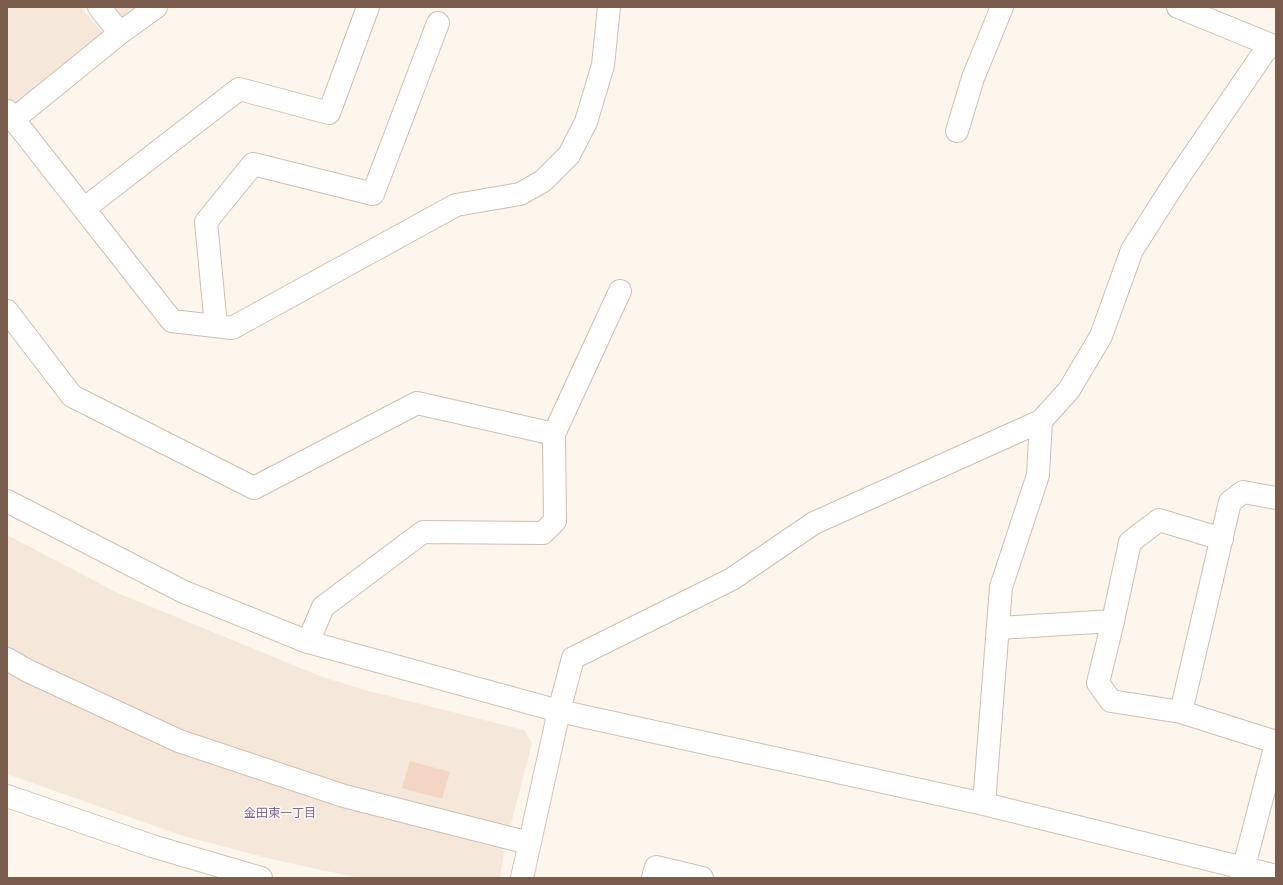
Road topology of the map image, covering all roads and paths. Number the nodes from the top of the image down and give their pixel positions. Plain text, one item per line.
1 (99, 7) edge
2 (156, 7) edge
3 (368, 7) edge
4 (609, 7) edge
5 (1002, 7) edge
6 (1178, 7) edge
7 (438, 23) dead end
8 (120, 33) junction
9 (1273, 46) edge
10 (10, 115) edge
11 (957, 131) dead end
12 (85, 208) junction
13 (620, 291) dead end
14 (7, 311) edge
15 (216, 326) junction
16 (1041, 422) junction
17 (554, 434) junction
18 (1276, 498) edge
19 (7, 501) edge
20 (1222, 539) junction
21 (1113, 621) junction
22 (999, 628) junction
23 (308, 642) junction
24 (7, 659) edge
25 (559, 711) junction
26 (1181, 712) junction
27 (1276, 743) edge
28 (7, 796) edge
29 (984, 804) junction
30 (529, 843) junction
31 (1242, 873) edge
32 (1276, 876) edge
33 (261, 878) edge
34 (522, 878) edge
35 (653, 878) edge
36 (702, 878) edge

1 - 8 street
2 - 8 street
3 - 12 street
4 - 15 street
5 - 11 street
6 - 9 street
7 - 15 street
8 - 10 street
9 - 16 street
10 - 12 street
12 - 15 street
13 - 17 street
14 - 17 street
16 - 22 street
16 - 25 street
17 - 23 street
18 - 20 street
19 - 23 street
20 - 21 street
20 - 26 street
21 - 22 street
21 - 26 street
22 - 29 street
23 - 25 street
24 - 30 street
25 - 29 street
25 - 30 street
26 - 27 street
27 - 31 street
28 - 33 street
29 - 31 street
30 - 34 street
31 - 32 street
35 - 36 street

